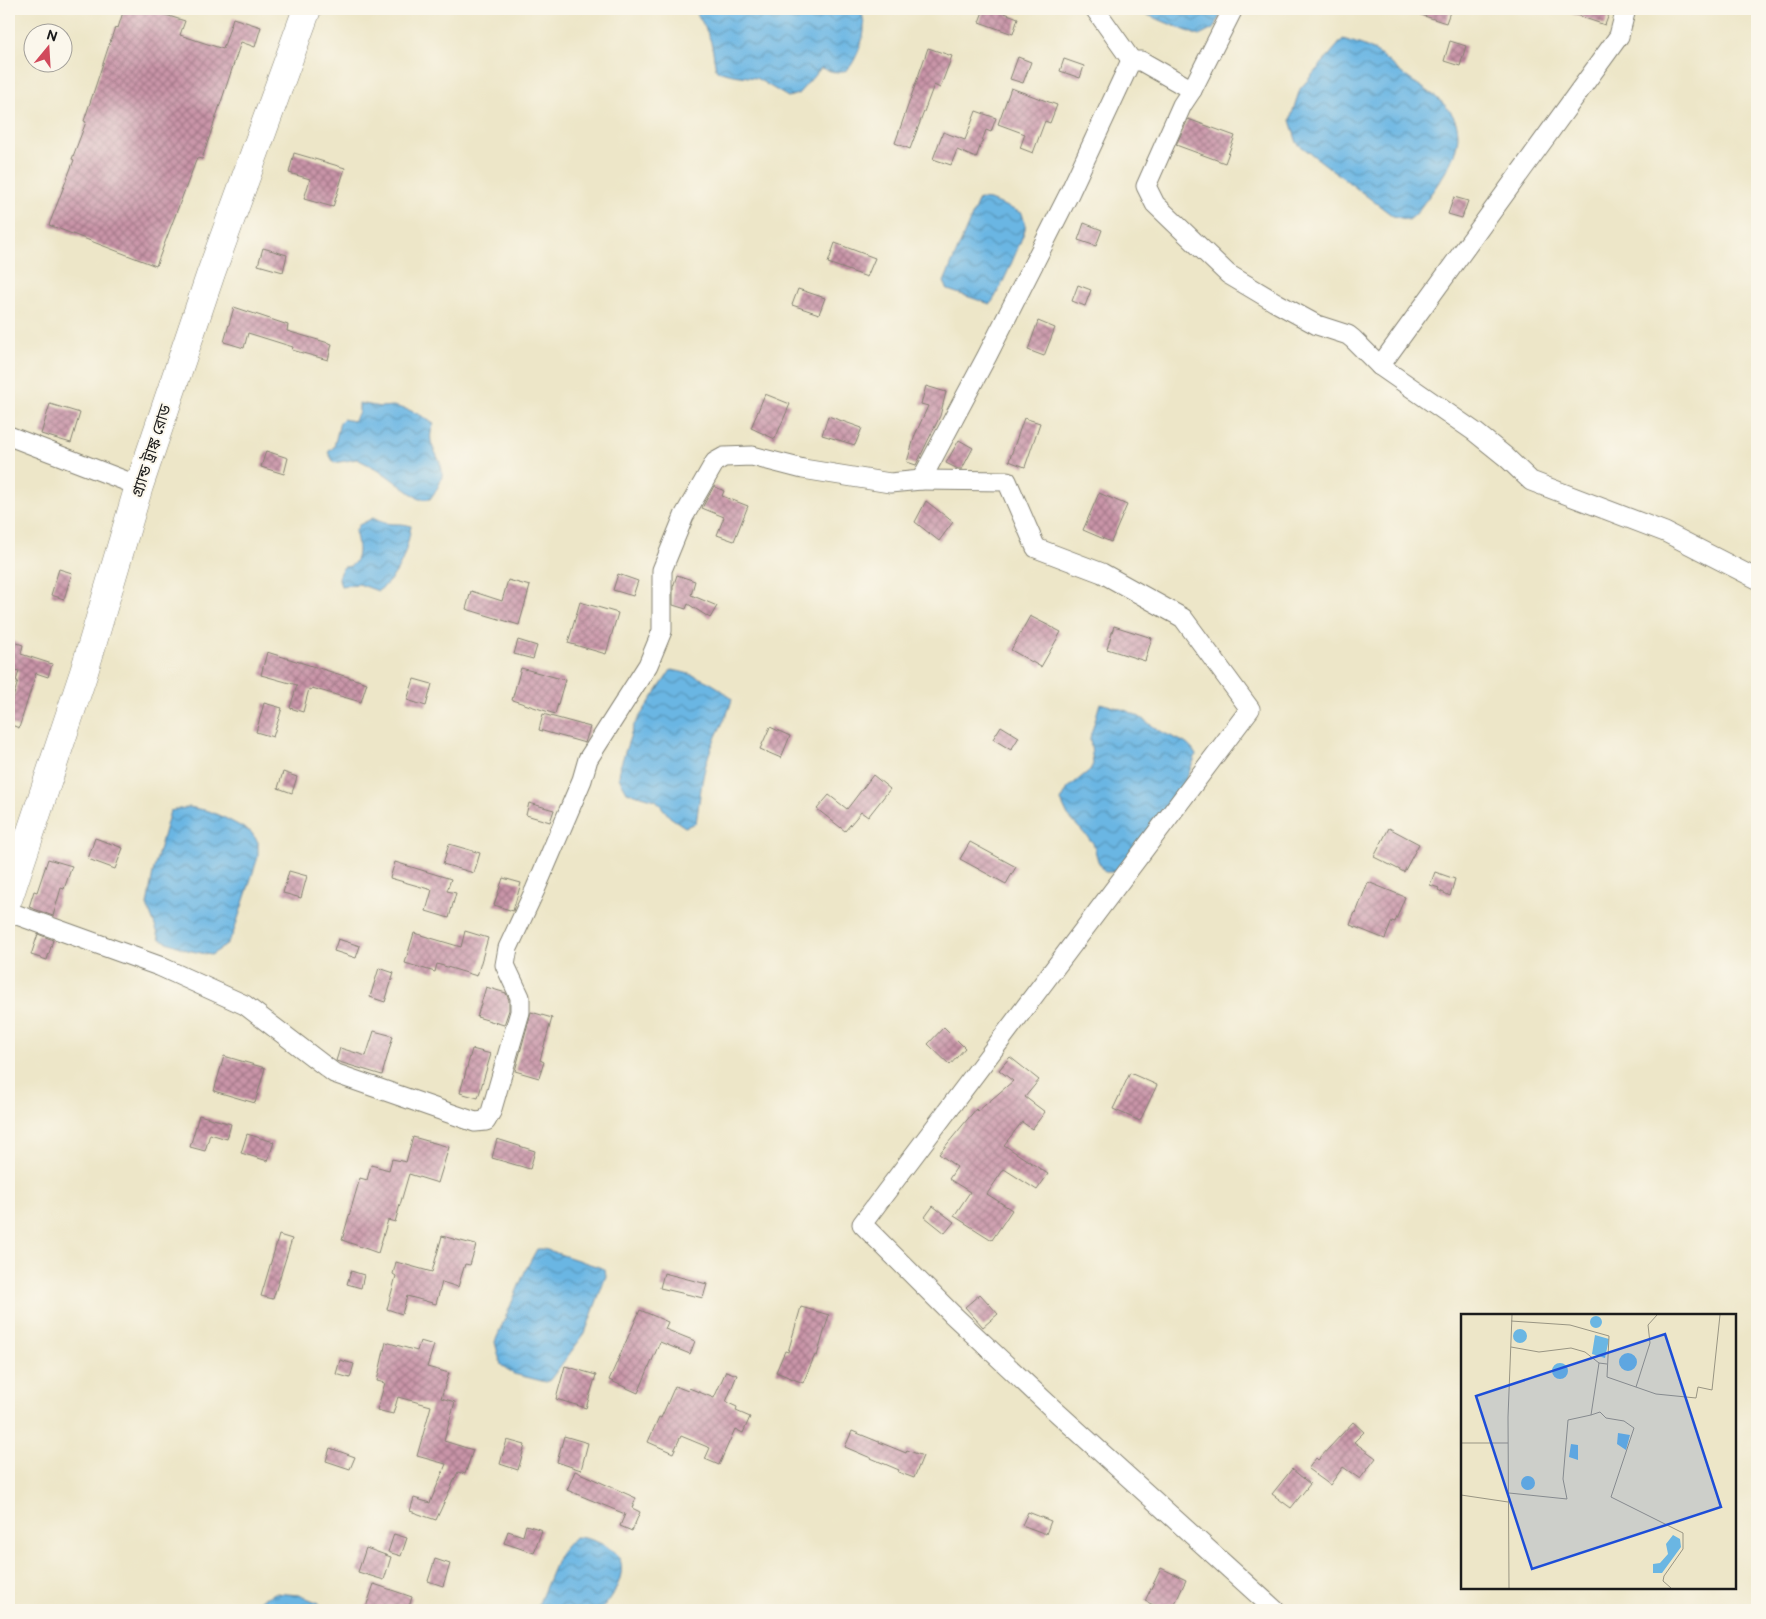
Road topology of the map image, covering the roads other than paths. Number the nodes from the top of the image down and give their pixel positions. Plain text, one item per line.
1 (307, 9) edge
2 (1096, 9) edge
3 (1234, 9) edge
4 (1626, 9) edge
5 (1132, 61) junction
6 (1192, 90) junction
7 (1380, 366) junction
8 (9, 436) edge
9 (920, 480) junction
10 (140, 486) junction
11 (1757, 579) edge
12 (9, 897) edge
13 (9, 912) edge
14 (1276, 1610) edge

1 - 10 highway, গ্র্যান্ড ট্রাঙ্ক রোড
2 - 5 street
3 - 6 street
4 - 7 street
5 - 6 street
5 - 9 street
6 - 7 street
7 - 11 street
8 - 10 street
9 - 13 street
9 - 14 street
10 - 12 highway, গ্র্যান্ড ট্রাঙ্ক রোড

